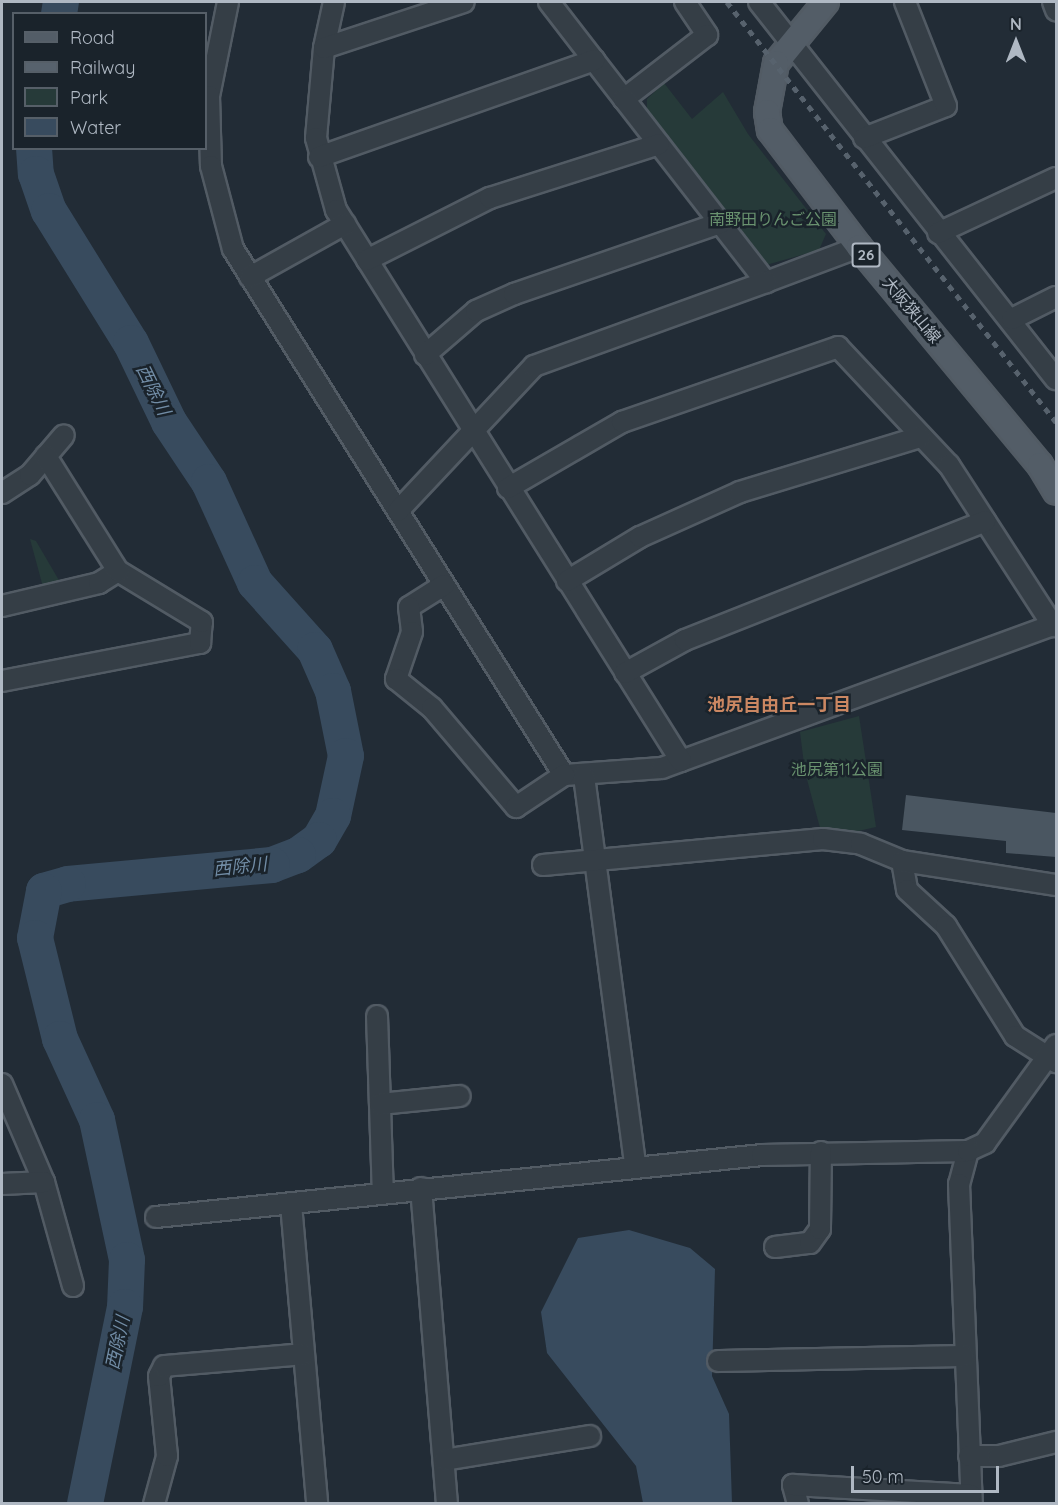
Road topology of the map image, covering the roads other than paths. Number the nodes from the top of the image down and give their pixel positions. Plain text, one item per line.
1 (228, 2) edge
2 (334, 2) edge
3 (464, 2) edge
4 (549, 2) edge
5 (685, 2) edge
6 (759, 2) edge
7 (826, 2) edge
8 (905, 2) edge
9 (1053, 2) edge
10 (1056, 10) edge
11 (793, 41) junction
12 (324, 48) junction
13 (594, 60) junction
14 (624, 99) junction
15 (864, 138) junction
16 (658, 144) junction
17 (318, 157) junction
18 (1056, 178) edge
19 (720, 222) junction
20 (345, 224) junction
21 (938, 233) junction
22 (859, 247) junction
23 (367, 260) junction
24 (250, 277) junction
25 (766, 282) junction
26 (1056, 297) edge
27 (1012, 319) junction
28 (425, 355) junction
29 (1056, 379) edge
30 (473, 433) junction
31 (64, 435) dead end
32 (920, 437) junction
33 (46, 456) junction
34 (508, 488) junction
35 (1056, 492) edge
36 (2, 493) edge
37 (398, 511) junction
38 (985, 521) junction
39 (117, 571) junction
40 (567, 581) junction
41 (444, 585) junction
42 (2, 606) edge
43 (1055, 625) edge
44 (625, 673) junction
45 (2, 681) edge
46 (681, 761) junction
47 (564, 775) junction
48 (584, 776) junction
49 (597, 861) junction
50 (902, 861) junction
51 (543, 865) dead end
52 (1056, 885) edge
53 (377, 1016) dead end
54 (1054, 1055) edge
55 (2, 1084) edge
56 (460, 1096) dead end
57 (380, 1104) junction
58 (968, 1151) junction
59 (821, 1152) junction
60 (635, 1166) junction
61 (44, 1182) junction
62 (2, 1184) edge
63 (421, 1188) junction
64 (383, 1193) junction
65 (291, 1204) junction
66 (156, 1217) dead end
67 (775, 1247) dead end
68 (73, 1286) dead end
69 (303, 1354) junction
70 (964, 1356) junction
71 (718, 1361) dead end
72 (590, 1436) dead end
73 (1056, 1442) edge
74 (969, 1456) junction
75 (444, 1460) junction
76 (972, 1499) edge
77 (154, 1503) edge
78 (317, 1503) edge
79 (447, 1503) edge
80 (798, 1503) edge

1 - 24 street
2 - 12 street
3 - 12 street
4 - 13 street
5 - 14 street
6 - 11 street
7 - 11 main road, 大阪狭山線 / 26
8 - 15 street
9 - 10 street
11 - 15 street
11 - 22 main road, 大阪狭山線 / 26
12 - 17 street
13 - 14 street
13 - 17 street
14 - 16 street
15 - 21 street
16 - 19 street
16 - 23 street
17 - 20 street
18 - 21 street
19 - 25 street
19 - 28 street
20 - 23 street
20 - 24 street
21 - 27 street
22 - 25 street
22 - 35 main road, 大阪狭山線 / 26
23 - 28 street
24 - 37 street
25 - 30 street
26 - 27 street
27 - 29 street
28 - 30 street
30 - 34 street
30 - 37 street
31 - 33 street
32 - 34 street
32 - 38 street
32 - 40 street
33 - 36 street
33 - 39 street
34 - 40 street
37 - 41 street
38 - 43 street
38 - 44 street
39 - 42 street
39 - 45 street
40 - 44 street
41 - 47 street
41 - 47 street
43 - 46 street
44 - 46 street
46 - 48 street
47 - 48 street
48 - 49 street
49 - 50 street
49 - 51 street
49 - 60 street
50 - 52 street
50 - 54 street
53 - 57 street
54 - 58 street
55 - 61 street
56 - 57 street
57 - 64 street
58 - 59 street
58 - 70 street
59 - 60 street
59 - 67 street
60 - 63 street
61 - 62 street
61 - 68 street
63 - 64 street
63 - 75 street
64 - 65 street
65 - 66 street
65 - 69 street
69 - 77 street
69 - 78 street
70 - 71 street
70 - 74 street
72 - 75 street
73 - 74 street
74 - 76 street
75 - 79 street
76 - 80 street

